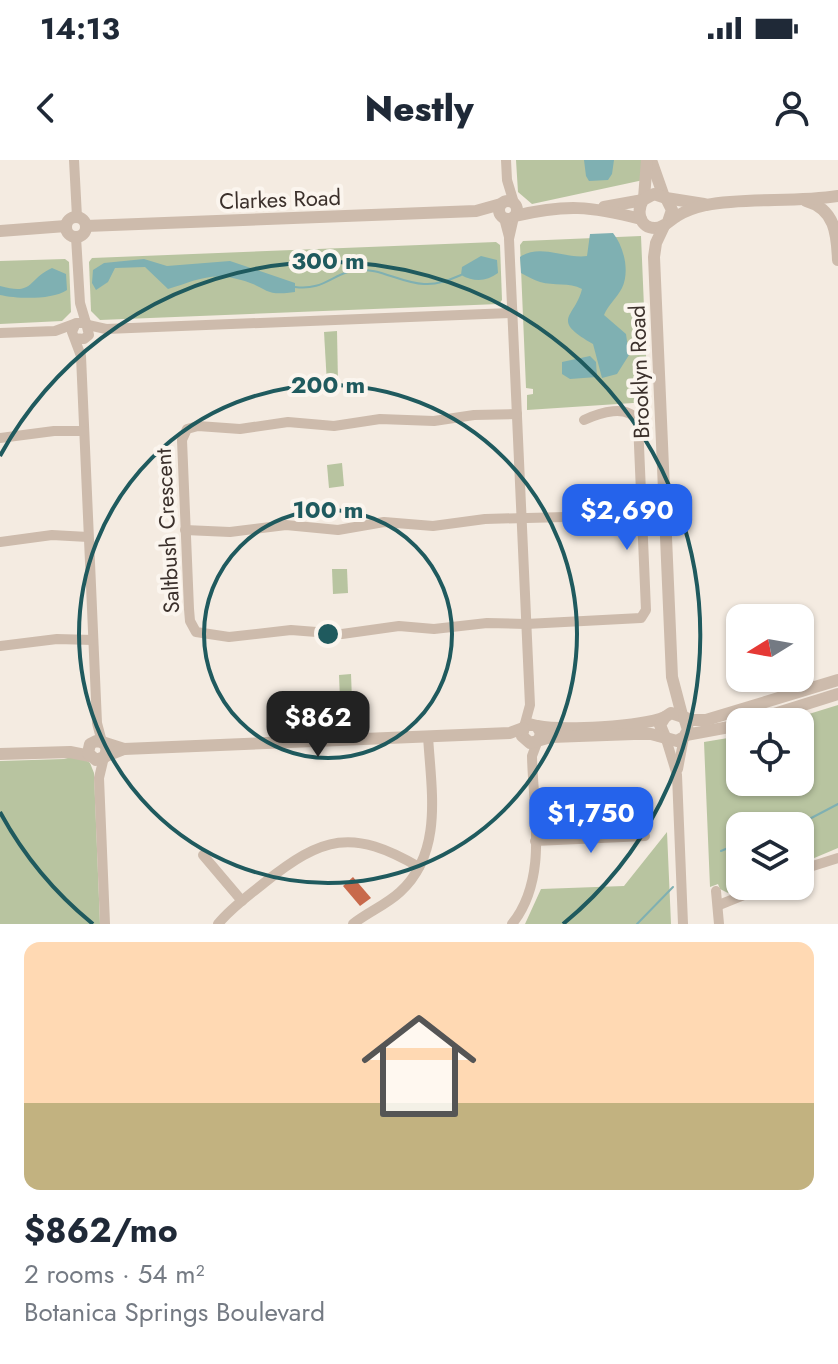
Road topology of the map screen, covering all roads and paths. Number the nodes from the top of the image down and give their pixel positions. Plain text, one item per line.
1 (74, 160) edge
2 (506, 160) edge
3 (649, 160) edge
4 (838, 196) edge
5 (665, 198) junction
6 (644, 199) junction
7 (799, 200) junction
8 (707, 205) junction
9 (600, 208) junction
10 (509, 210) junction
11 (642, 220) junction
12 (834, 220) edge
13 (81, 222) junction
14 (666, 224) junction
15 (66, 226) junction
16 (0, 231) edge
17 (76, 237) junction
18 (654, 257) junction
19 (838, 260) edge
20 (513, 313) junction
21 (81, 330) junction
22 (0, 333) edge
23 (517, 414) junction
24 (584, 420) dead end
25 (84, 431) junction
26 (0, 438) edge
27 (642, 515) junction
28 (521, 520) junction
29 (185, 530) junction
30 (88, 537) junction
31 (0, 542) edge
32 (526, 624) junction
33 (93, 640) junction
34 (0, 646) edge
35 (672, 677) junction
36 (838, 680) edge
37 (838, 694) edge
38 (794, 708) edge
39 (666, 716) junction
40 (683, 716) junction
41 (726, 728) edge
42 (530, 733) junction
43 (428, 736) junction
44 (685, 736) junction
45 (666, 738) junction
46 (94, 748) junction
47 (124, 749) junction
48 (0, 754) edge
49 (105, 757) junction
50 (677, 775) junction
51 (99, 778) junction
52 (645, 836) dead end
53 (535, 841) junction
54 (203, 855) dead end
55 (838, 858) edge
56 (814, 866) edge
57 (419, 867) junction
58 (716, 891) dead end
59 (731, 900) edge
60 (242, 901) junction
61 (719, 905) junction
62 (105, 924) edge
63 (218, 924) edge
64 (353, 924) edge
65 (512, 924) edge
66 (683, 924) edge
67 (719, 924) edge

1 - 13 street
2 - 10 street
3 - 5 street
3 - 6 street
4 - 7 street
4 - 12 street
5 - 6 street
5 - 8 street
5 - 14 street
6 - 9 street, Clarkes Road
6 - 11 street
7 - 8 street
7 - 12 street
8 - 14 street
9 - 10 street, Clarkes Road
9 - 11 street, Clarkes Road
10 - 13 street, Clarkes Road
10 - 20 street
11 - 14 street
11 - 18 street, Brooklyn Road
12 - 19 street
13 - 15 street
13 - 17 street
14 - 18 street, Brooklyn Road
15 - 16 street
15 - 17 street
17 - 21 street
18 - 35 street, Brooklyn Road
20 - 21 street
20 - 23 street
21 - 22 street
21 - 25 street
23 - 28 street
23 - 29 street, Saltbush Crescent
24 - 27 street
25 - 26 street
25 - 30 street
27 - 28 street
27 - 32 street
28 - 29 street
28 - 32 street
29 - 32 street, Saltbush Crescent
30 - 31 street
30 - 33 street
32 - 42 street
33 - 34 street
33 - 46 street
35 - 39 street, Brooklyn Road
35 - 40 street, Brooklyn Road
36 - 40 street
37 - 38 street
39 - 40 street
39 - 42 street
39 - 45 street
40 - 44 street
41 - 44 street
42 - 43 street
42 - 45 street
42 - 53 street
43 - 47 street
43 - 57 street
44 - 45 street
44 - 50 street
45 - 50 street
46 - 47 street
46 - 48 street
46 - 49 street
46 - 51 street
47 - 49 street
49 - 51 street
50 - 66 street
51 - 62 street
52 - 53 street
53 - 65 street
54 - 60 street
55 - 56 street
57 - 60 street
57 - 64 street
58 - 61 street
59 - 61 street
60 - 63 street
61 - 67 street

